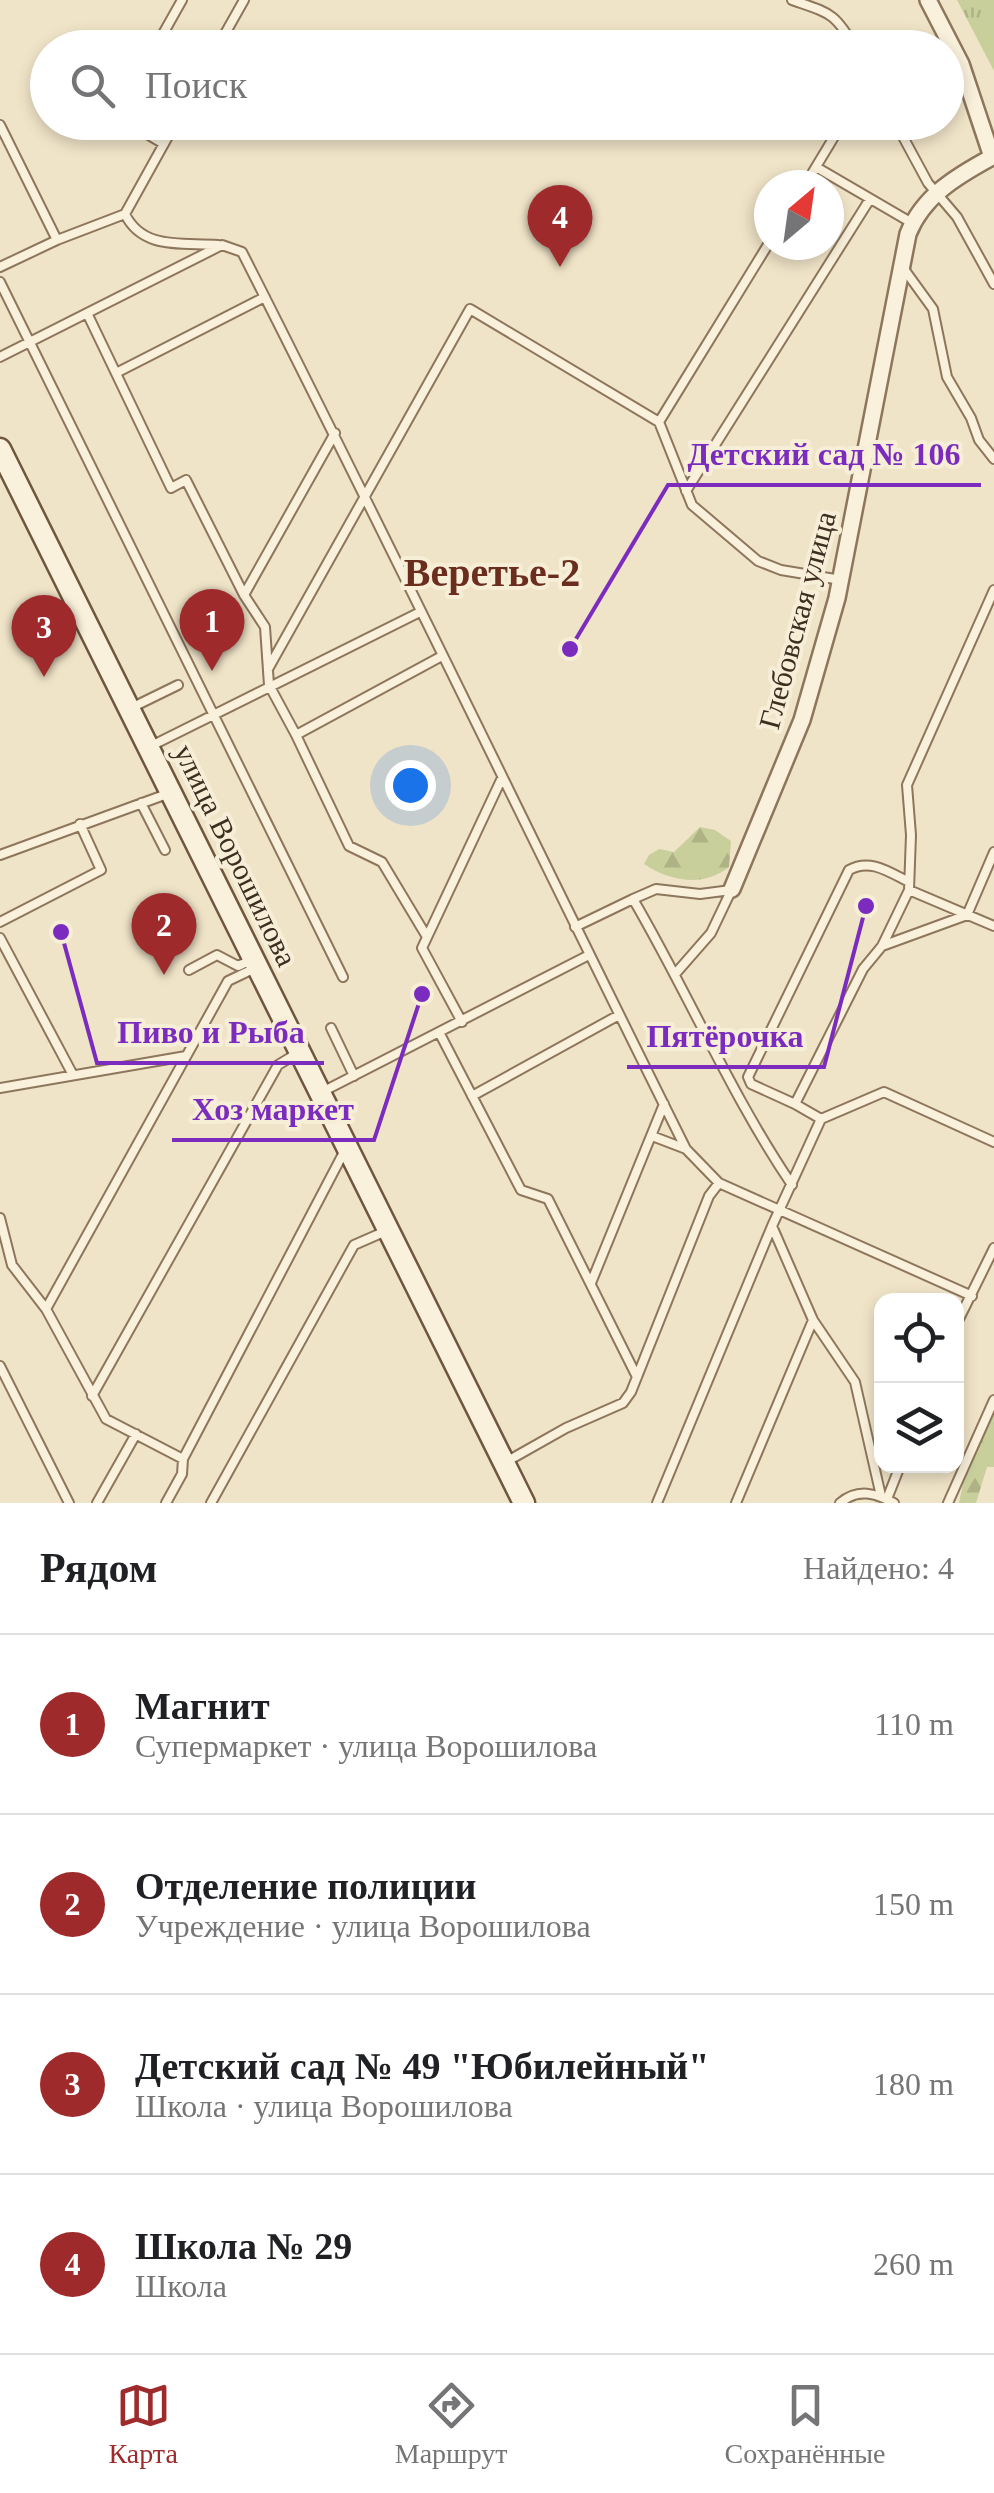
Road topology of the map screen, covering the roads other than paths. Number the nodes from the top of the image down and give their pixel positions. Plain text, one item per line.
1 (182, 0) edge
2 (244, 0) edge
3 (792, 0) edge
4 (928, 0) edge
5 (166, 30) edge
6 (228, 30) edge
7 (845, 30) edge
8 (943, 30) edge
9 (964, 73) edge
10 (0, 125) edge
11 (157, 140) edge
12 (166, 140) edge
13 (832, 140) edge
14 (905, 140) edge
15 (164, 144) junction
16 (993, 158) edge
17 (816, 167) junction
18 (814, 170) edge
19 (936, 193) junction
20 (870, 199) junction
21 (125, 214) junction
22 (912, 223) junction
23 (57, 240) junction
24 (222, 245) junction
25 (758, 260) edge
26 (901, 265) junction
27 (0, 267) edge
28 (0, 282) edge
29 (994, 284) edge
30 (265, 297) junction
31 (87, 314) junction
32 (30, 342) junction
33 (0, 358) edge
34 (116, 373) junction
35 (658, 422) junction
36 (335, 433) junction
37 (1, 454) edge
38 (994, 459) edge
39 (686, 491) junction
40 (365, 492) junction
41 (841, 580) junction
42 (994, 590) edge
43 (244, 594) junction
44 (420, 612) junction
45 (442, 656) junction
46 (268, 669) junction
47 (178, 685) dead end
48 (269, 685) junction
49 (129, 708) junction
50 (212, 714) junction
51 (296, 735) junction
52 (150, 747) junction
53 (502, 779) junction
54 (171, 793) junction
55 (141, 803) junction
56 (80, 824) junction
57 (166, 850) dead end
58 (994, 852) edge
59 (0, 855) edge
60 (909, 886) junction
61 (732, 890) junction
62 (632, 899) junction
63 (967, 914) junction
64 (0, 922) edge
65 (994, 926) edge
66 (576, 927) junction
67 (427, 937) junction
68 (0, 938) edge
69 (882, 946) junction
70 (589, 955) junction
71 (255, 963) junction
72 (190, 970) dead end
73 (676, 974) junction
74 (343, 977) dead end
75 (620, 1015) junction
76 (462, 1022) junction
77 (331, 1028) dead end
78 (440, 1034) junction
79 (300, 1052) junction
80 (186, 1056) junction
81 (73, 1076) junction
82 (354, 1076) junction
83 (0, 1088) edge
84 (320, 1092) junction
85 (472, 1096) junction
86 (664, 1104) junction
87 (795, 1104) junction
88 (821, 1119) junction
89 (652, 1136) junction
90 (994, 1142) edge
91 (347, 1146) junction
92 (686, 1149) junction
93 (720, 1182) junction
94 (792, 1186) junction
95 (780, 1211) junction
96 (0, 1218) edge
97 (772, 1226) junction
98 (388, 1230) junction
99 (994, 1248) edge
100 (12, 1266) junction
101 (0, 1272) edge
102 (592, 1283) junction
103 (972, 1296) junction
104 (46, 1309) junction
105 (964, 1310) edge
106 (813, 1320) junction
107 (0, 1366) edge
108 (637, 1377) junction
109 (92, 1396) junction
110 (994, 1400) edge
111 (136, 1434) junction
112 (183, 1459) junction
113 (504, 1463) junction
114 (898, 1473) edge
115 (888, 1500) edge
116 (70, 1503) edge
117 (99, 1503) edge
118 (166, 1503) edge
119 (211, 1503) edge
120 (524, 1503) edge
121 (657, 1503) edge
122 (736, 1503) edge
123 (840, 1503) edge
124 (948, 1503) edge

1 - 5 lane
2 - 6 lane
3 - 7 lane
4 - 8 street
9 - 16 street
10 - 23 lane
11 - 15 lane
12 - 15 lane
13 - 17 lane
14 - 19 lane
15 - 21 lane
16 - 19 street, Глебовская улица
17 - 18 lane
17 - 20 lane
19 - 22 street, Глебовская улица
19 - 29 lane
20 - 22 lane
20 - 39 lane
21 - 23 lane
21 - 24 lane
22 - 26 street, Глебовская улица
23 - 27 lane
24 - 30 lane
24 - 31 lane
25 - 35 lane
26 - 38 lane
26 - 41 street, Глебовская улица
28 - 32 lane
30 - 34 lane
30 - 36 lane
31 - 32 lane
31 - 34 lane
32 - 33 lane
32 - 50 lane
34 - 43 lane
35 - 39 lane
35 - 40 lane
36 - 40 lane
36 - 43 lane
37 - 49 main road, улица Ворошилова
39 - 41 lane
40 - 44 lane
40 - 46 lane
41 - 61 street, Глебовская улица
42 - 60 lane
43 - 46 lane
44 - 45 lane
44 - 48 lane
45 - 51 lane
45 - 53 lane
46 - 48 lane
47 - 49 lane
48 - 50 lane
48 - 51 lane
49 - 52 main road, улица Ворошилова
50 - 52 lane
50 - 74 lane
51 - 67 lane
52 - 54 main road, улица Ворошилова
53 - 66 lane
53 - 67 lane
54 - 55 lane
54 - 71 main road, улица Ворошилова
55 - 56 lane
55 - 57 lane
56 - 59 lane
56 - 64 lane
58 - 63 lane
60 - 63 lane
60 - 69 lane
60 - 87 lane
61 - 62 lane
61 - 73 lane
62 - 66 lane
62 - 73 lane
63 - 65 lane
63 - 69 lane
66 - 70 lane
67 - 76 lane
68 - 81 lane
69 - 87 lane
70 - 75 lane
70 - 76 lane
71 - 72 lane
71 - 79 main road, улица Ворошилова
71 - 80 lane
73 - 94 lane
75 - 85 lane
75 - 86 lane
76 - 78 lane
77 - 82 lane
78 - 82 lane
78 - 85 lane
79 - 84 main road, улица Ворошилова
79 - 109 lane
80 - 81 lane
80 - 104 lane
81 - 83 lane
82 - 84 lane
84 - 91 main road, улица Ворошилова
85 - 102 lane
86 - 89 lane
86 - 92 lane
87 - 88 lane
88 - 90 lane
88 - 94 lane
89 - 92 lane
89 - 102 lane
91 - 98 main road, улица Ворошилова
91 - 112 lane
92 - 93 lane
93 - 95 lane
93 - 108 lane
94 - 95 lane
95 - 97 lane
95 - 103 lane
96 - 100 lane
97 - 106 lane
97 - 121 lane
98 - 113 main road, улица Ворошилова
98 - 119 lane
99 - 103 lane
100 - 101 lane
100 - 104 lane
102 - 108 lane
103 - 105 lane
104 - 109 lane
106 - 115 lane
106 - 122 lane
107 - 116 lane
108 - 113 lane
109 - 111 lane
110 - 124 lane
111 - 112 lane
111 - 117 lane
112 - 118 lane
113 - 120 main road, улица Ворошилова
114 - 115 lane
115 - 123 lane

